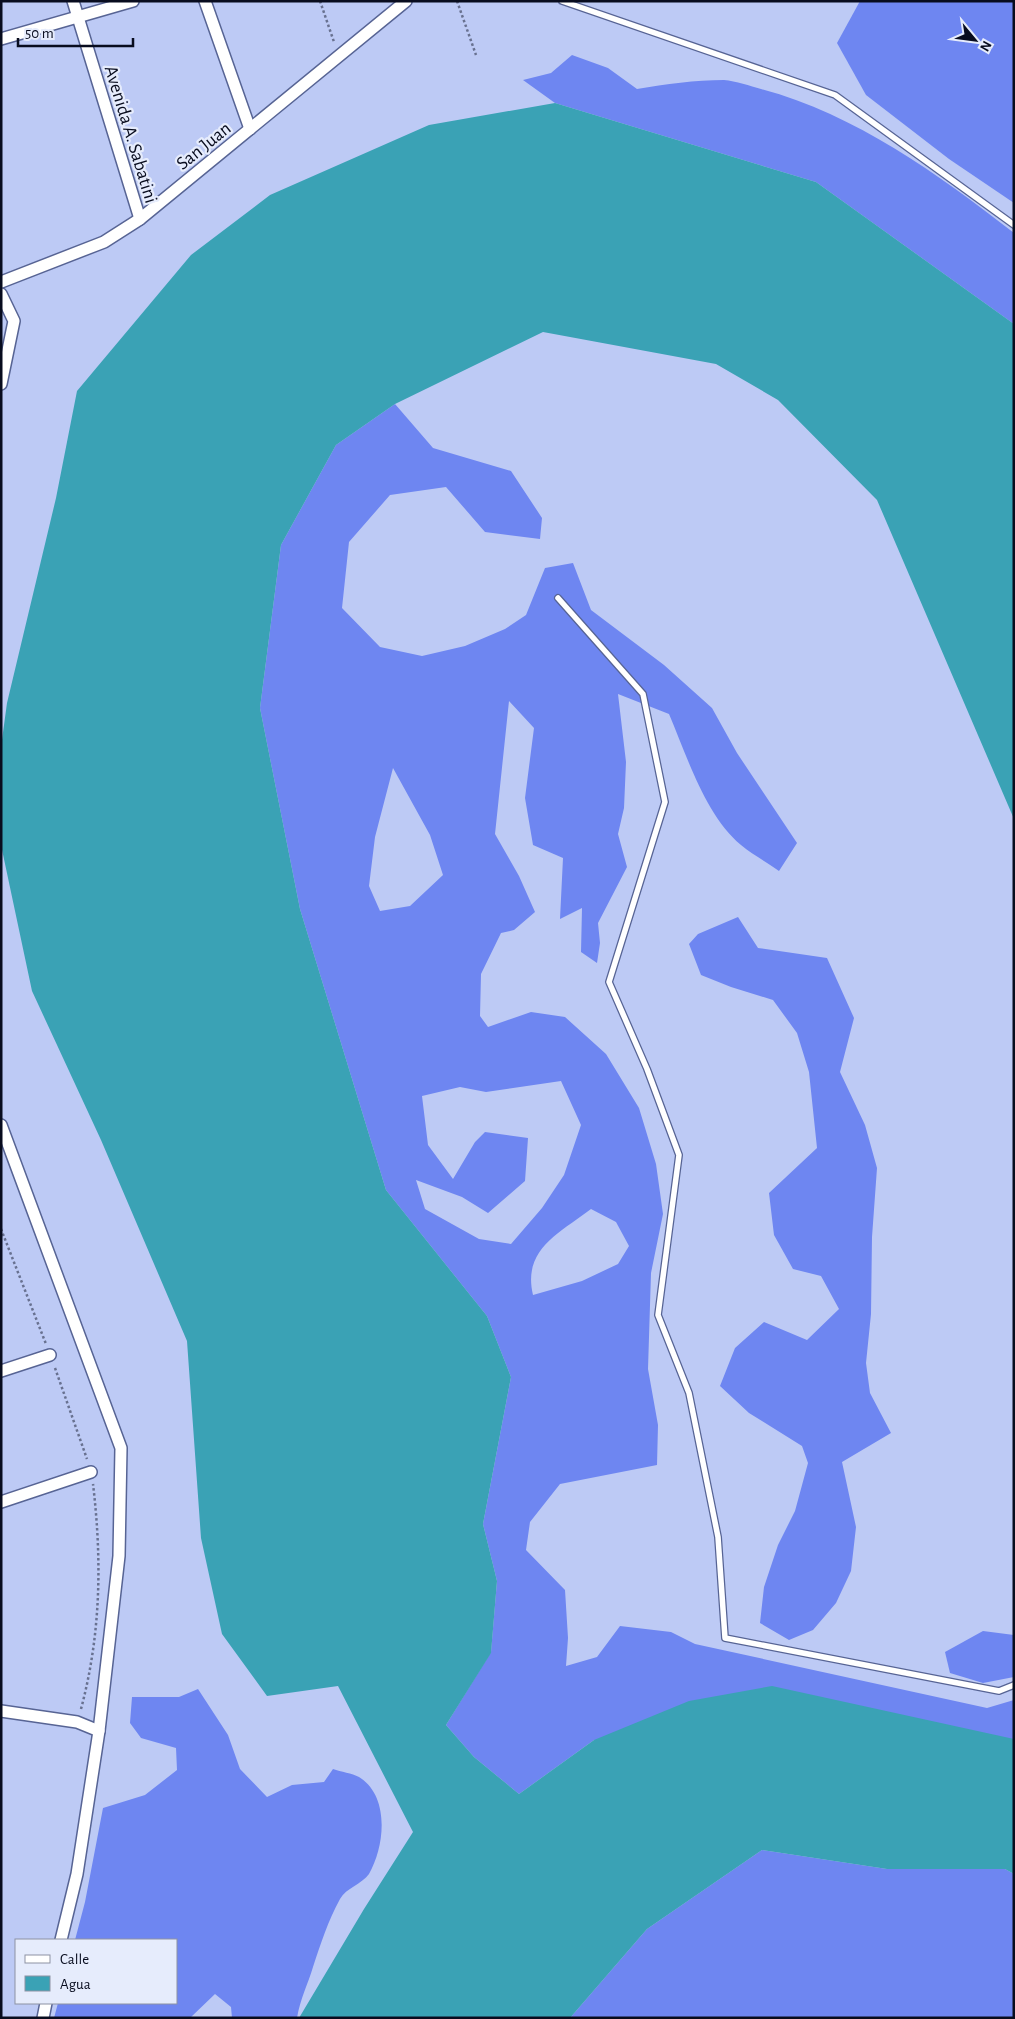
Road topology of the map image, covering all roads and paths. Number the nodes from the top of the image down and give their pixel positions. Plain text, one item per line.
1 (73, 1) edge
2 (133, 1) edge
3 (205, 1) edge
4 (320, 1) edge
5 (406, 1) edge
6 (457, 1) edge
7 (562, 1) edge
8 (78, 17) junction
9 (1, 39) edge
10 (476, 55) dead end
11 (340, 57) junction
12 (250, 129) junction
13 (140, 219) junction
14 (1014, 225) edge
15 (1, 282) edge
16 (1, 294) edge
17 (1, 384) edge
18 (558, 598) dead end
19 (1, 1125) edge
20 (50, 1356) dead end
21 (1, 1371) edge
22 (91, 1472) dead end
23 (1, 1502) edge
24 (1014, 1685) edge
25 (1, 1710) edge
26 (99, 1731) junction
27 (61, 1939) edge
28 (46, 2004) edge
29 (43, 2018) edge

1 - 8 street, Avenida A. Sabatini
2 - 8 street
3 - 12 street
4 - 11 path
5 - 11 street, San Juan
6 - 10 path
7 - 14 lane
8 - 9 street
8 - 13 street, Avenida A. Sabatini
11 - 12 street, San Juan
12 - 13 street, San Juan
13 - 15 street, San Juan
16 - 17 street
18 - 24 lane
19 - 26 street
20 - 21 street
22 - 23 street
25 - 26 street
26 - 27 street
28 - 29 street

